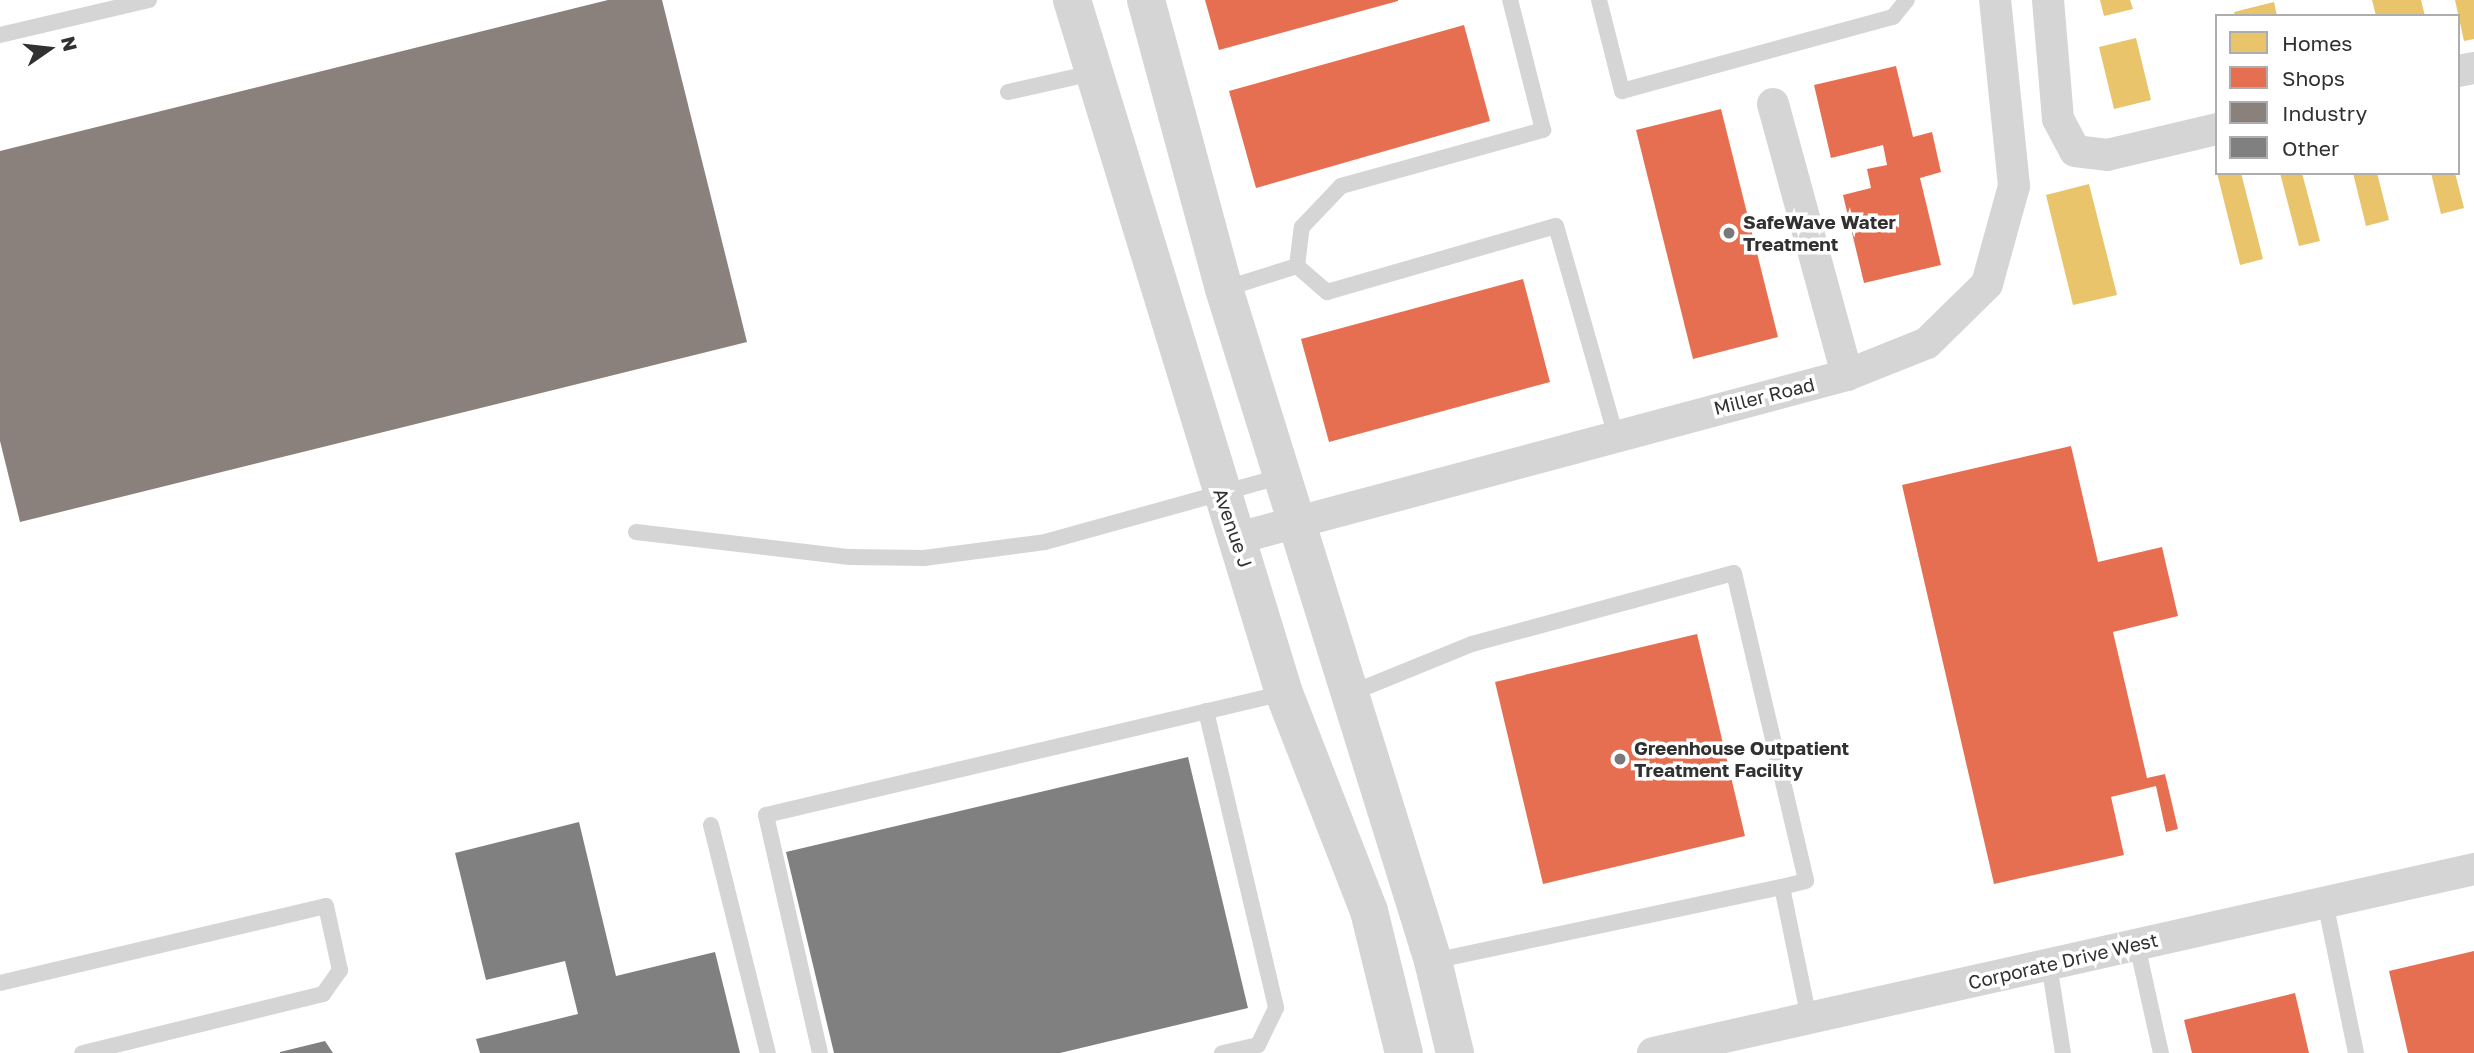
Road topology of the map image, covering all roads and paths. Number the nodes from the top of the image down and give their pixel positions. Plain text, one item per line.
1 (149, 0) edge
2 (1072, 0) edge
3 (1146, 0) edge
4 (1510, 0) edge
5 (1599, 0) edge
6 (1907, 0) edge
7 (1995, 0) edge
8 (2048, 0) edge
9 (0, 35) edge
10 (1092, 73) junction
11 (1008, 92) dead end
12 (1773, 104) dead end
13 (2215, 129) edge
14 (1297, 266) junction
15 (1224, 289) junction
16 (1847, 375) junction
17 (1615, 433) junction
18 (1280, 477) junction
19 (1221, 494) junction
20 (1293, 522) junction
21 (636, 532) dead end
22 (1238, 538) junction
23 (1284, 693) junction
24 (1349, 694) junction
25 (1206, 711) junction
26 (711, 825) dead end
27 (2474, 869) edge
28 (1782, 887) junction
29 (2325, 902) junction
30 (2137, 945) junction
31 (1433, 961) junction
32 (2049, 964) junction
33 (0, 983) edge
34 (1809, 1018) junction
35 (82, 1053) edge
36 (768, 1053) edge
37 (820, 1053) edge
38 (1222, 1053) edge
39 (1404, 1053) edge
40 (1455, 1053) edge
41 (1653, 1053) edge
42 (2063, 1053) edge
43 (2161, 1053) edge
44 (2356, 1053) edge

1 - 9 lane
2 - 10 street, Avenue J
3 - 15 street
4 - 14 lane
5 - 6 lane
7 - 16 street, Miller Road
8 - 13 street
10 - 11 lane
10 - 19 street, Avenue J
12 - 16 street
14 - 15 lane
14 - 17 lane
15 - 18 street
16 - 17 street, Miller Road
17 - 20 street, Miller Road
18 - 19 lane
18 - 20 street
19 - 21 lane
19 - 22 street, Avenue J
20 - 22 street, Miller Road
20 - 24 street
22 - 23 street, Avenue J
23 - 25 lane
23 - 39 street, Avenue J
24 - 28 lane
24 - 31 street
25 - 37 lane
25 - 38 lane
26 - 36 lane
27 - 29 street, Corporate Drive West
28 - 31 lane
28 - 34 lane
29 - 30 street, Corporate Drive West
29 - 44 lane
30 - 32 street, Corporate Drive West
30 - 43 lane
31 - 40 street
32 - 34 street, Corporate Drive West
32 - 42 lane
33 - 35 lane
34 - 41 street, Corporate Drive West

